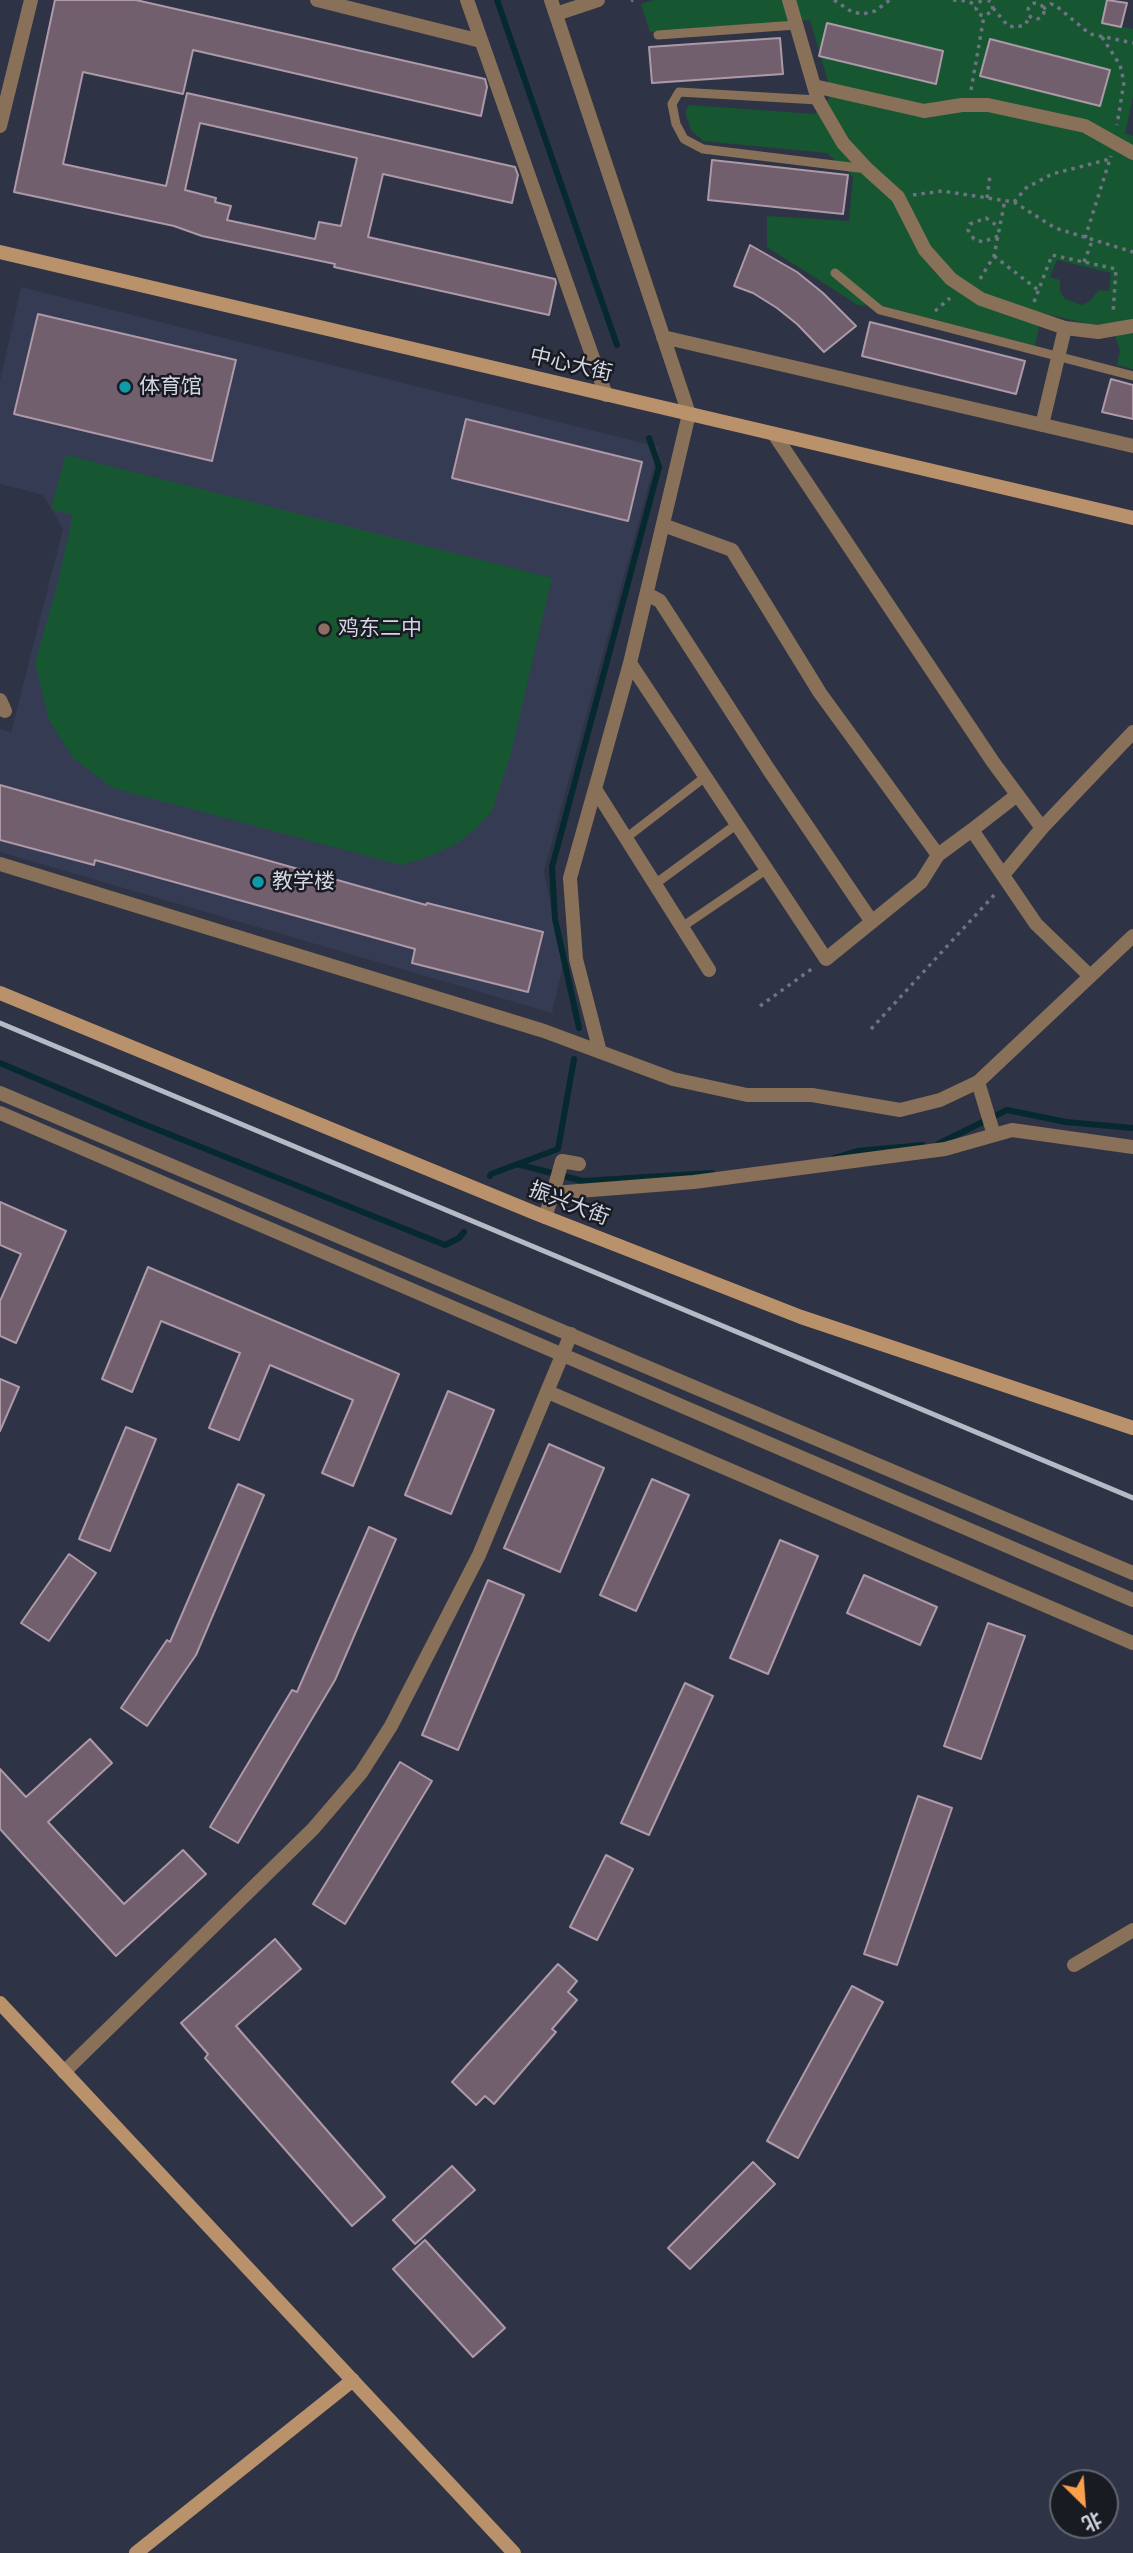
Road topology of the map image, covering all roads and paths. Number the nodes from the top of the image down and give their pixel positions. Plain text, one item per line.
1 (31, 0) edge
2 (317, 0) edge
3 (467, 0) edge
4 (551, 0) edge
5 (598, 0) edge
6 (789, 0) edge
7 (834, 0) edge
8 (890, 0) edge
9 (953, 0) edge
10 (981, 0) edge
11 (988, 0) edge
12 (1055, 2) edge
13 (976, 5) junction
14 (993, 8) junction
15 (1043, 9) junction
16 (556, 15) junction
17 (984, 16) junction
18 (1030, 16) junction
19 (796, 25) junction
20 (658, 34) dead end
21 (481, 41) junction
22 (1133, 43) edge
23 (816, 93) junction
24 (968, 105) junction
25 (0, 126) edge
26 (1133, 153) edge
27 (1110, 159) dead end
28 (867, 169) junction
29 (990, 175) dead end
30 (898, 197) junction
31 (987, 198) junction
32 (1005, 200) junction
33 (1014, 202) junction
34 (999, 228) junction
35 (998, 236) junction
36 (1092, 240) junction
37 (0, 252) edge
38 (1133, 252) edge
39 (994, 256) junction
40 (1084, 262) junction
41 (835, 273) dead end
42 (967, 289) junction
43 (1038, 290) junction
44 (1028, 315) junction
45 (923, 322) junction
46 (1133, 326) edge
47 (1065, 328) junction
48 (1112, 330) junction
49 (663, 337) junction
50 (1058, 358) junction
51 (1133, 376) edge
52 (606, 395) junction
53 (689, 414) junction
54 (1042, 425) junction
55 (774, 434) junction
56 (1133, 446) edge
57 (1133, 519) edge
58 (663, 525) junction
59 (647, 594) junction
60 (630, 663) junction
61 (1133, 732) edge
62 (705, 776) junction
63 (595, 789) junction
64 (1017, 795) junction
65 (737, 824) junction
66 (1042, 828) junction
67 (972, 830) junction
68 (626, 838) junction
69 (938, 855) junction
70 (0, 864) edge
71 (767, 869) junction
72 (1005, 878) junction
73 (655, 884) junction
74 (872, 922) junction
75 (682, 927) junction
76 (1133, 936) edge
77 (827, 959) junction
78 (709, 971) dead end
79 (1090, 976) junction
80 (0, 993) edge
81 (760, 1006) dead end
82 (871, 1029) dead end
83 (600, 1052) junction
84 (978, 1082) junction
85 (0, 1093) edge
86 (0, 1113) edge
87 (995, 1135) junction
88 (1133, 1147) edge
89 (579, 1164) dead end
90 (553, 1193) junction
91 (545, 1217) junction
92 (571, 1334) junction
93 (548, 1392) junction
94 (1133, 1427) edge
95 (1133, 1573) edge
96 (1133, 1600) edge
97 (1133, 1643) edge
98 (1133, 1930) edge
99 (1074, 1965) dead end
100 (0, 2003) edge
101 (64, 2072) junction
102 (353, 2380) junction
103 (136, 2553) edge
104 (514, 2553) edge

1 - 25 street
2 - 21 street
3 - 21 street
4 - 16 street
5 - 16 street
6 - 19 street
7 - 8 path
9 - 13 path
10 - 13 path
11 - 14 path
12 - 15 path
12 - 22 path
13 - 17 path
14 - 17 path
14 - 18 path
15 - 18 path
15 - 18 path
16 - 49 street
17 - 24 path
19 - 20 lane
19 - 23 street
21 - 52 street
23 - 24 street
23 - 28 street
23 - 28 lane
24 - 26 street
27 - 33 path
28 - 30 street
29 - 31 path
30 - 31 path
30 - 42 street
31 - 32 path
32 - 33 path
32 - 34 path
33 - 36 path
34 - 35 path
34 - 35 path
35 - 39 path
36 - 38 path
36 - 40 path
37 - 52 street, 中心大街
39 - 42 path
39 - 43 path
40 - 43 path
40 - 48 path
41 - 45 lane
42 - 44 street
42 - 45 path
43 - 44 path
44 - 47 street
45 - 50 lane
46 - 48 street
47 - 48 street
47 - 50 street
49 - 53 street
49 - 54 street
50 - 51 lane
50 - 54 street
52 - 53 street, 中心大街
53 - 55 street, 中心大街
53 - 58 street
54 - 56 street
55 - 57 street, 中心大街
55 - 64 street
58 - 59 street
58 - 69 street
59 - 60 street
59 - 74 street
60 - 62 street
60 - 63 street
61 - 66 street
62 - 65 street
62 - 68 lane
63 - 68 street
63 - 83 street
64 - 66 street
64 - 67 street
65 - 71 street
65 - 73 lane
66 - 72 street
67 - 69 street
67 - 72 street
68 - 73 street
69 - 74 street
70 - 83 street
71 - 75 lane
71 - 77 street
72 - 79 street
72 - 82 path
73 - 75 street
74 - 77 street
75 - 78 street
76 - 79 street
77 - 81 path
79 - 84 street
80 - 91 street, 振兴大街
83 - 84 street
84 - 87 street
85 - 92 street
86 - 96 street
87 - 88 street
87 - 90 street
89 - 90 street
90 - 91 street
91 - 94 street, 振兴大街
92 - 93 street
92 - 95 street
93 - 97 street
93 - 101 street
98 - 99 street
100 - 101 street
101 - 102 street
102 - 103 street
102 - 104 street

